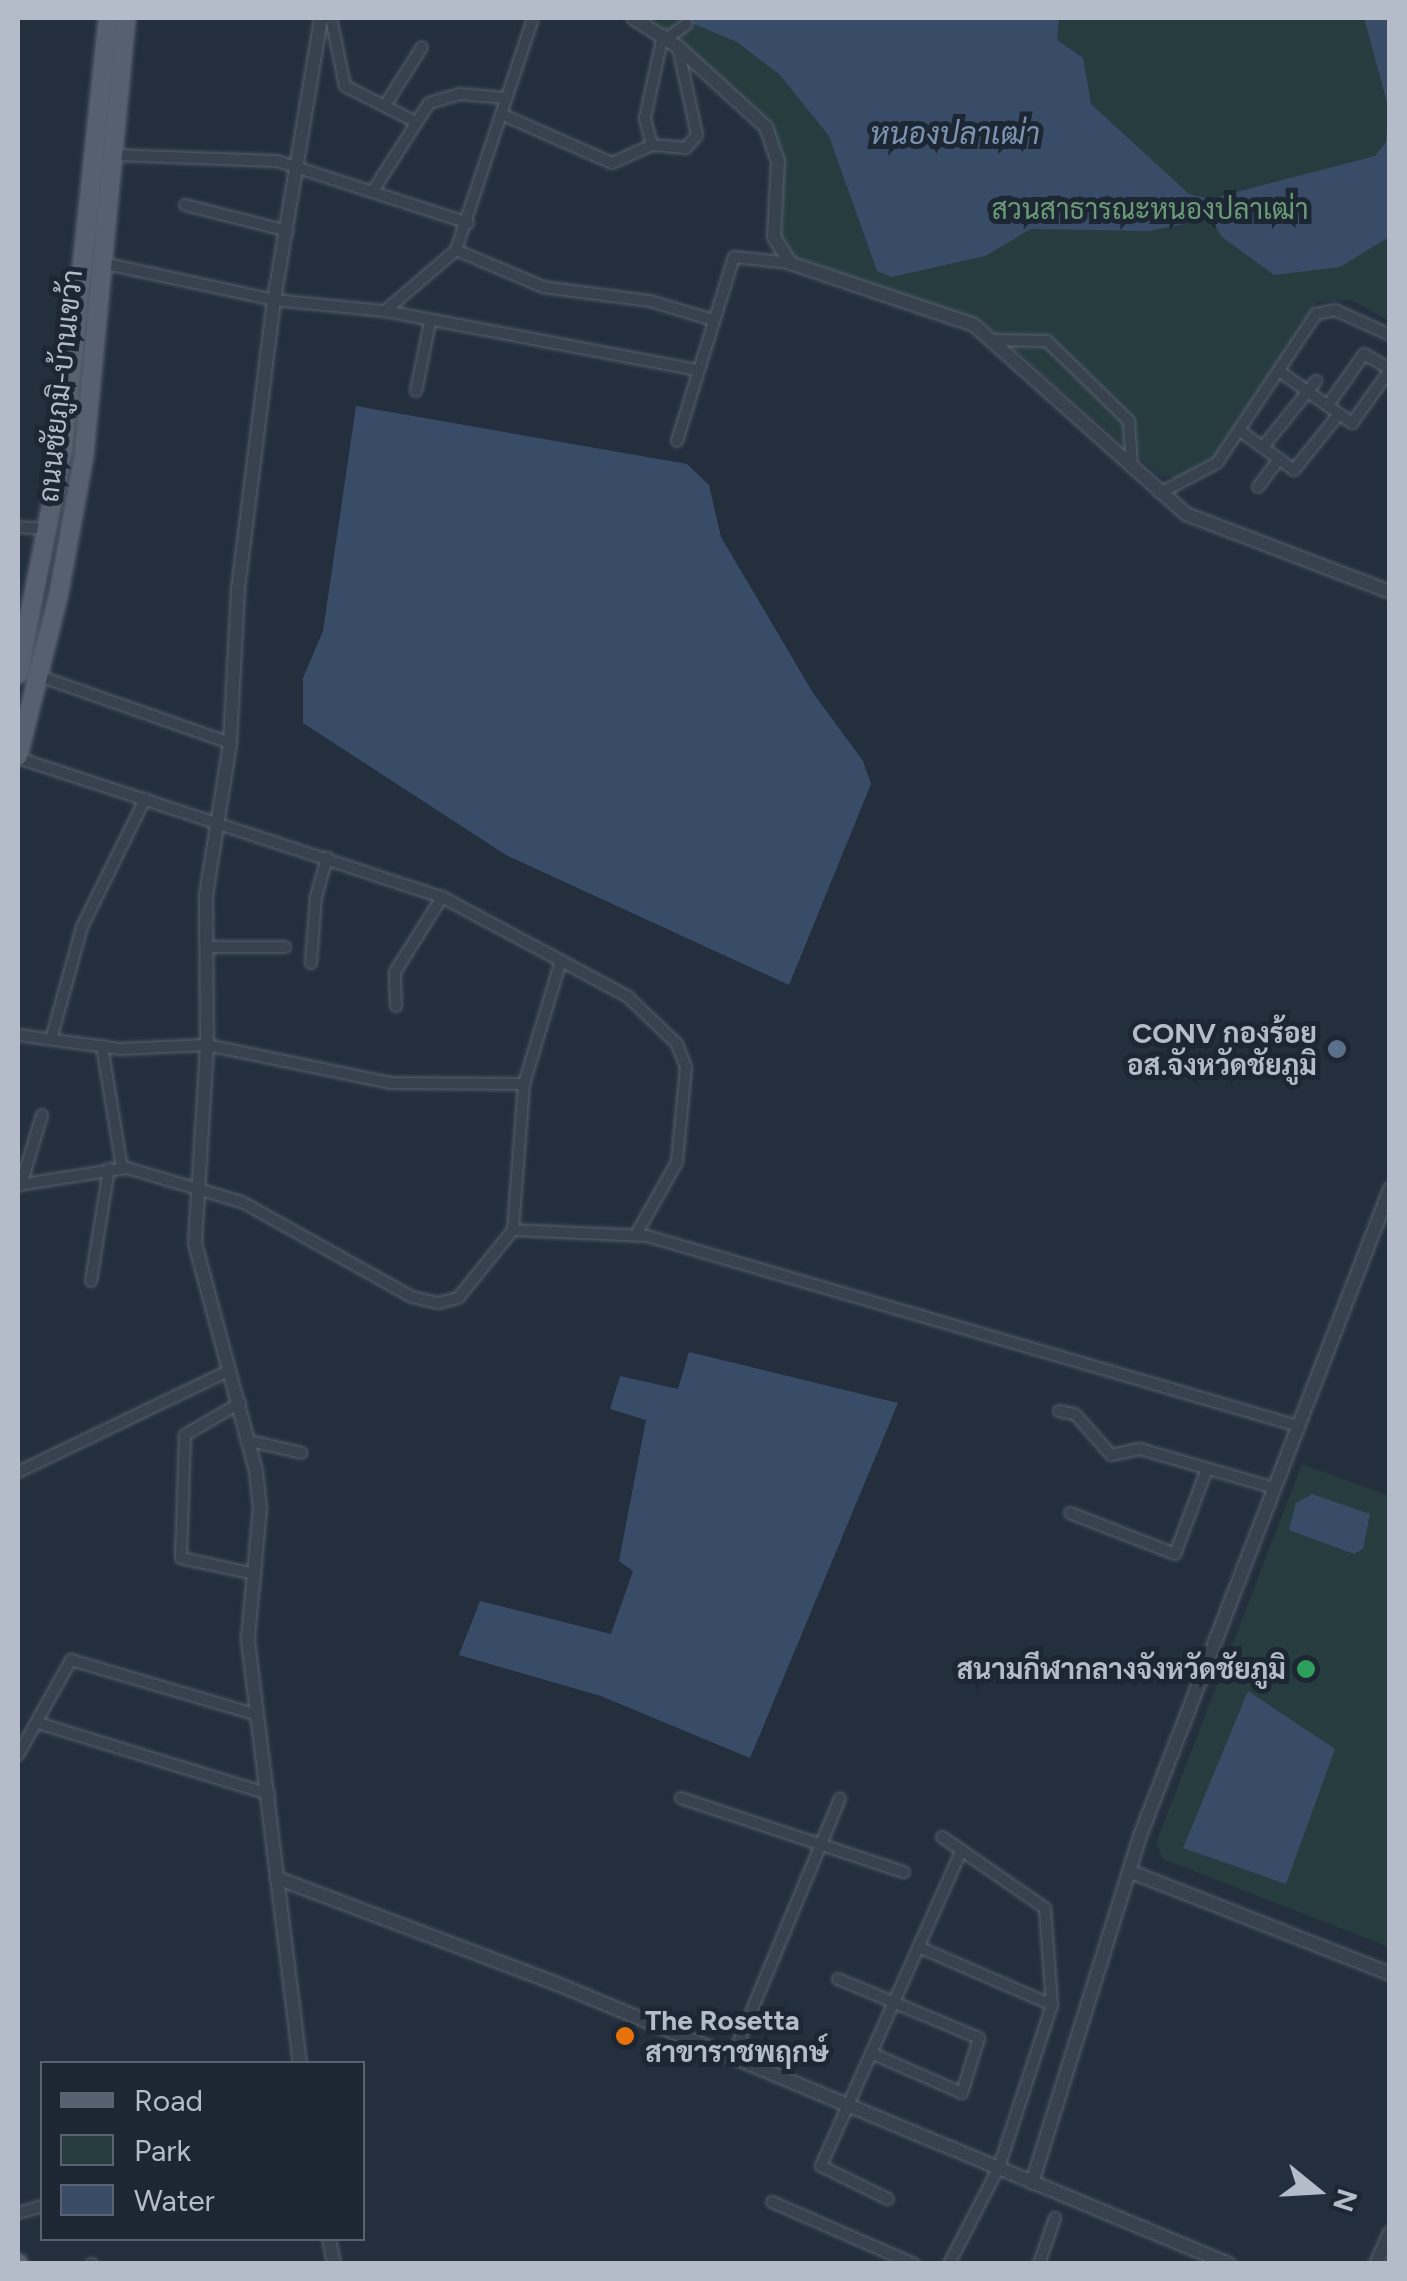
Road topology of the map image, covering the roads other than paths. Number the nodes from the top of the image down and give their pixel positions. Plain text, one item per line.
1 (108, 18) edge
2 (126, 18) edge
3 (321, 18) edge
4 (331, 18) edge
5 (533, 18) edge
6 (633, 18) edge
7 (687, 24) dead end
8 (670, 40) junction
9 (422, 47) dead end
10 (505, 98) junction
11 (386, 104) junction
12 (501, 114) junction
13 (414, 121) junction
14 (652, 145) junction
15 (112, 155) junction
16 (296, 166) junction
17 (373, 191) junction
18 (185, 205) dead end
19 (468, 223) junction
20 (288, 231) junction
21 (456, 250) junction
22 (102, 263) junction
23 (790, 263) junction
24 (274, 300) junction
25 (385, 310) junction
26 (713, 320) junction
27 (430, 322) junction
28 (1390, 335) edge
29 (996, 340) junction
30 (696, 370) junction
31 (1390, 370) edge
32 (1278, 371) junction
33 (1316, 380) dead end
34 (416, 391) dead end
35 (1308, 391) junction
36 (1328, 405) junction
37 (1339, 414) junction
38 (1240, 430) junction
39 (677, 442) dead end
40 (1263, 447) junction
41 (1279, 459) junction
42 (1132, 467) junction
43 (1258, 486) dead end
44 (1160, 493) junction
45 (18, 527) edge
46 (50, 528) junction
47 (1390, 592) edge
48 (18, 674) edge
49 (39, 676) junction
50 (230, 743) junction
51 (18, 757) edge
52 (145, 799) junction
53 (216, 820) junction
54 (327, 858) junction
55 (442, 897) junction
56 (285, 946) dead end
57 (206, 948) junction
58 (561, 960) junction
59 (311, 964) dead end
60 (396, 1006) dead end
61 (18, 1035) edge
62 (52, 1036) junction
63 (207, 1045) junction
64 (102, 1046) junction
65 (524, 1084) junction
66 (42, 1115) dead end
67 (109, 1168) junction
68 (122, 1168) junction
69 (19, 1185) edge
70 (201, 1188) junction
71 (1390, 1189) edge
72 (513, 1230) junction
73 (637, 1233) junction
74 (91, 1281) dead end
75 (230, 1370) junction
76 (240, 1403) junction
77 (1059, 1411) dead end
78 (1298, 1426) junction
79 (245, 1440) junction
80 (302, 1453) dead end
81 (1207, 1469) junction
82 (18, 1472) edge
83 (1274, 1488) junction
84 (1070, 1513) dead end
85 (255, 1574) junction
86 (254, 1714) junction
87 (38, 1723) junction
88 (18, 1755) edge
89 (268, 1794) junction
90 (681, 1798) dead end
91 (840, 1799) dead end
92 (942, 1838) dead end
93 (819, 1848) junction
94 (962, 1851) junction
95 (904, 1872) dead end
96 (1129, 1872) junction
97 (277, 1878) junction
98 (921, 1948) junction
99 (1390, 1974) edge
100 (838, 1978) dead end
101 (898, 1999) junction
102 (1052, 2005) junction
103 (874, 2054) junction
104 (732, 2058) junction
105 (300, 2061) edge
106 (850, 2105) junction
107 (999, 2166) junction
108 (1032, 2184) junction
109 (1064, 2196) junction
110 (888, 2199) dead end
111 (772, 2202) dead end
112 (1390, 2233) edge
113 (1197, 2257) edge
114 (914, 2264) edge
115 (949, 2264) edge
116 (1038, 2264) edge
117 (1229, 2264) edge
118 (1376, 2264) edge

1 - 46 main road, ถนนชัยภูมิ-บ้านเขว้า
2 - 15 main road, ถนนชัยภูมิ-บ้านเขว้า
3 - 16 street
4 - 11 street
5 - 10 street
6 - 8 street
7 - 8 street
8 - 14 street
8 - 14 street
8 - 23 street
9 - 11 street
10 - 12 street
10 - 13 street
11 - 13 street
12 - 14 street
12 - 19 street
13 - 17 street
15 - 16 street
15 - 22 main road, ถนนชัยภูมิ-บ้านเขว้า
16 - 17 street
16 - 20 street
17 - 19 street
18 - 20 street
19 - 21 street
20 - 24 street
21 - 25 street
21 - 26 street
22 - 24 street
22 - 49 main road, ถนนชัยภูมิ-บ้านเขว้า
23 - 26 street
23 - 29 street
24 - 25 street
24 - 50 street
25 - 27 street
26 - 30 street
27 - 30 street
27 - 34 street
28 - 32 street
29 - 42 street
29 - 42 street
30 - 39 street
31 - 36 street
31 - 37 street
32 - 35 street
32 - 38 street
33 - 35 street
35 - 36 street
35 - 40 street
36 - 37 street
37 - 41 street
38 - 40 street
38 - 44 street
40 - 41 street
41 - 43 street
42 - 44 street
44 - 47 street
45 - 46 street
46 - 48 main road, ถนนชัยภูมิ-บ้านเขว้า
49 - 50 street
49 - 51 main road, ถนนชัยภูมิ-บ้านเขว้า
50 - 53 street
51 - 52 street
52 - 53 street
52 - 62 street
53 - 54 street
53 - 57 street
54 - 55 street
54 - 59 street
55 - 58 street
55 - 60 street
56 - 57 street
57 - 63 street
58 - 65 street
58 - 73 street
61 - 62 street
62 - 64 street
63 - 64 street
63 - 65 street
63 - 70 street
64 - 68 street
65 - 72 street
66 - 69 street
67 - 68 street
67 - 69 street
67 - 74 street
68 - 70 street
70 - 72 street
70 - 75 street
71 - 78 street
72 - 73 street
73 - 78 street
75 - 76 street
75 - 82 street
76 - 79 street
76 - 85 street
77 - 81 street
78 - 83 street
79 - 80 street
79 - 85 street
81 - 83 street
81 - 84 street
83 - 96 street
85 - 86 street
86 - 87 street
86 - 89 street
87 - 88 street
87 - 89 street
89 - 97 street
90 - 93 street
91 - 93 street
92 - 94 street
93 - 95 street
93 - 104 street
94 - 98 street
94 - 102 street
96 - 99 street
96 - 108 street
97 - 104 street
97 - 105 street
98 - 101 street
98 - 102 street
100 - 101 street
101 - 103 street
101 - 103 street
102 - 107 street
103 - 106 street
104 - 106 street
106 - 107 street
106 - 110 street
107 - 108 street
107 - 115 street
108 - 109 street
109 - 113 street
109 - 116 street
111 - 114 street
112 - 118 street
113 - 117 street

